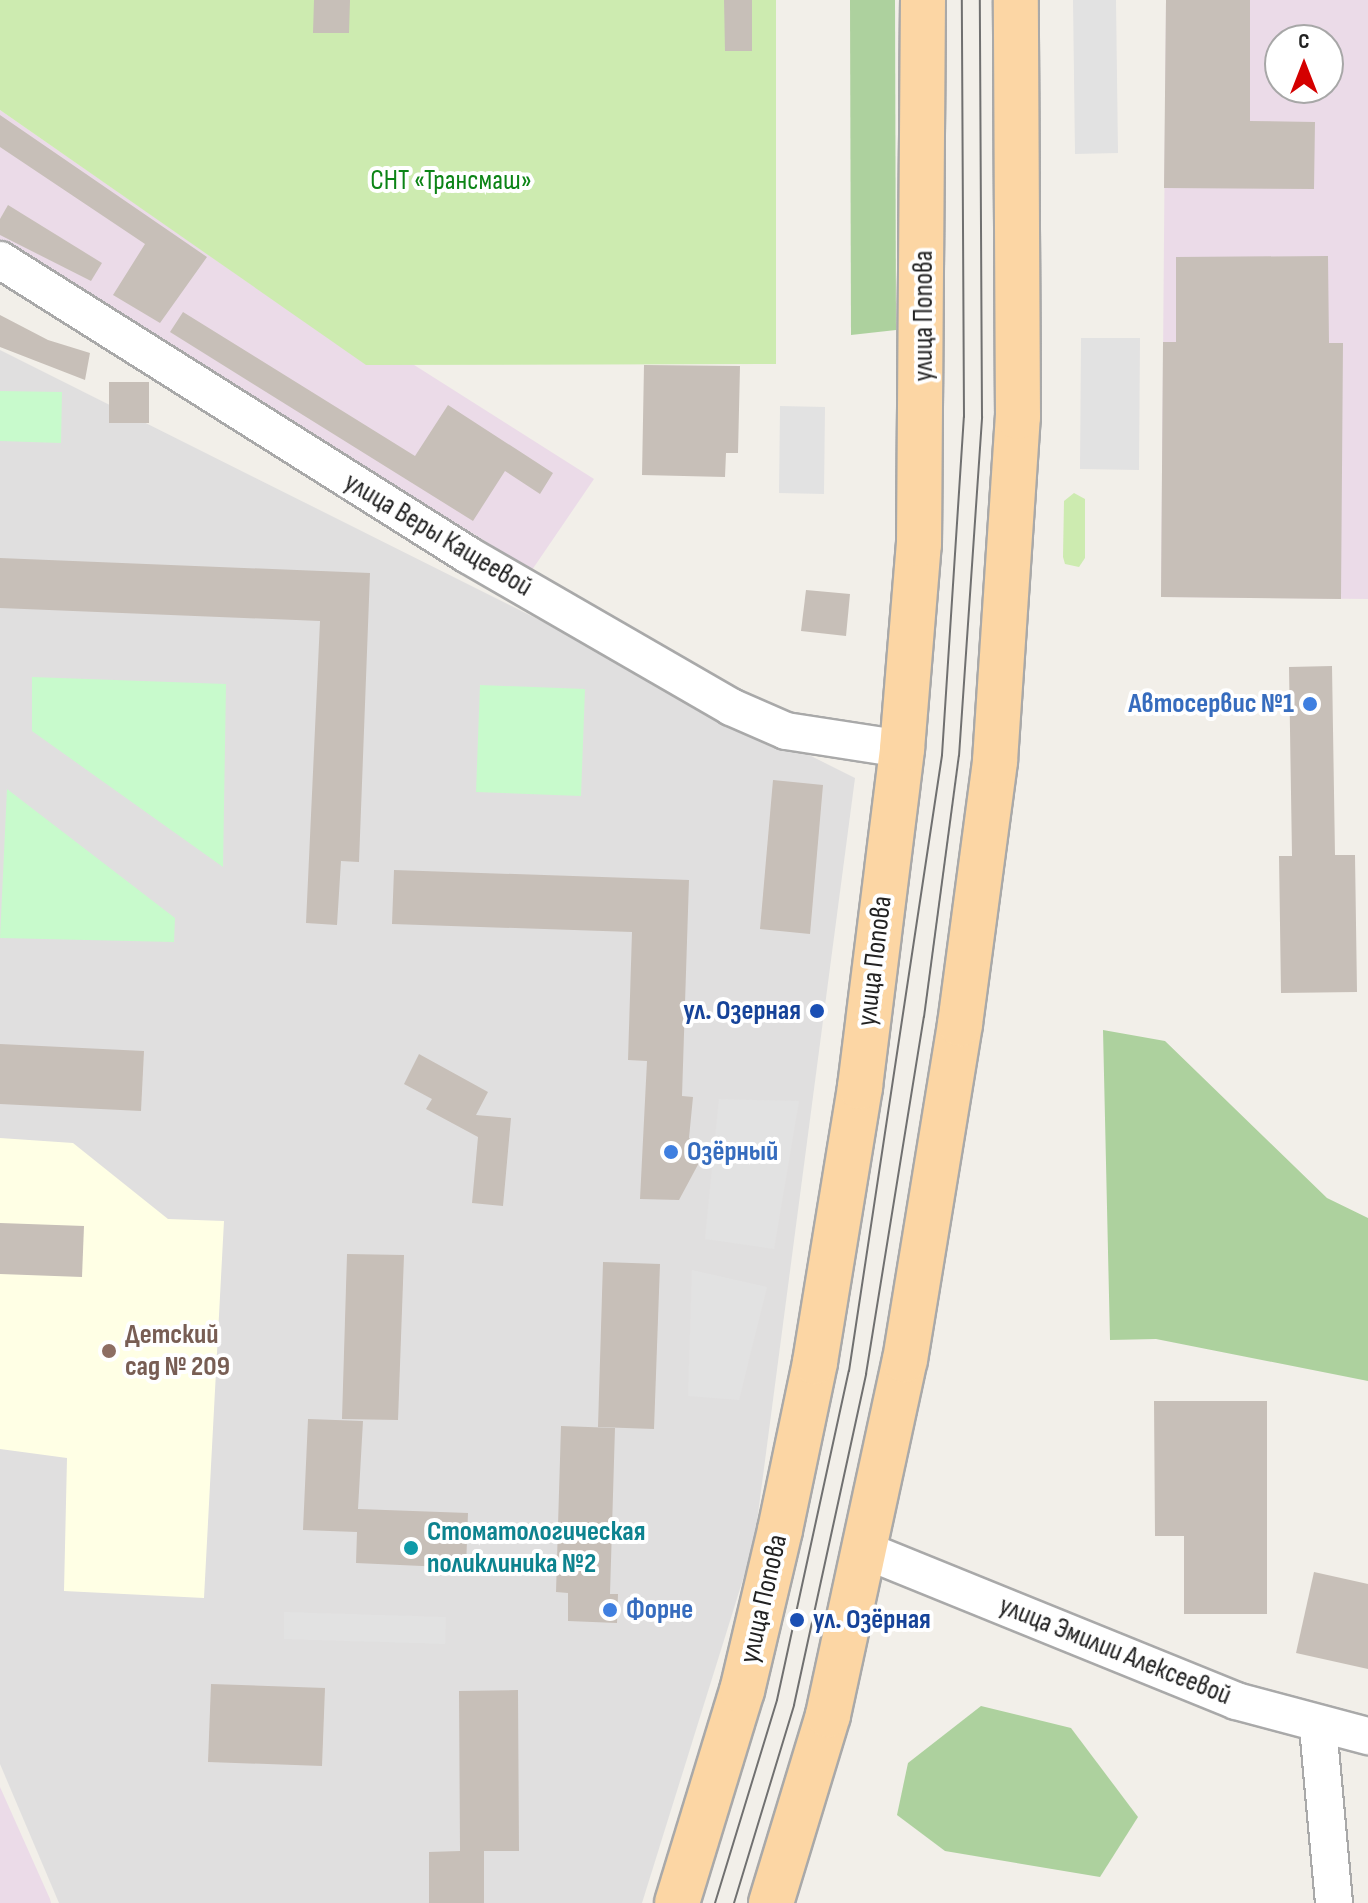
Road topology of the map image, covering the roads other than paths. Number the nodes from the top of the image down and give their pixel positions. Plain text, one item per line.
1 (923, 0) edge
2 (1016, 0) edge
3 (0, 260) edge
4 (902, 749) junction
5 (867, 1551) junction
6 (1318, 1727) junction
7 (1368, 1736) edge
8 (677, 1903) edge
9 (771, 1903) edge
10 (1334, 1903) edge

1 - 4 main road, улица Попова
2 - 5 main road
3 - 4 street, улица Веры Кащеевой
4 - 8 main road, улица Попова
5 - 6 street, улица Эмилии Алексеевой
5 - 9 main road
6 - 7 street, улица Эмилии Алексеевой
6 - 10 street

